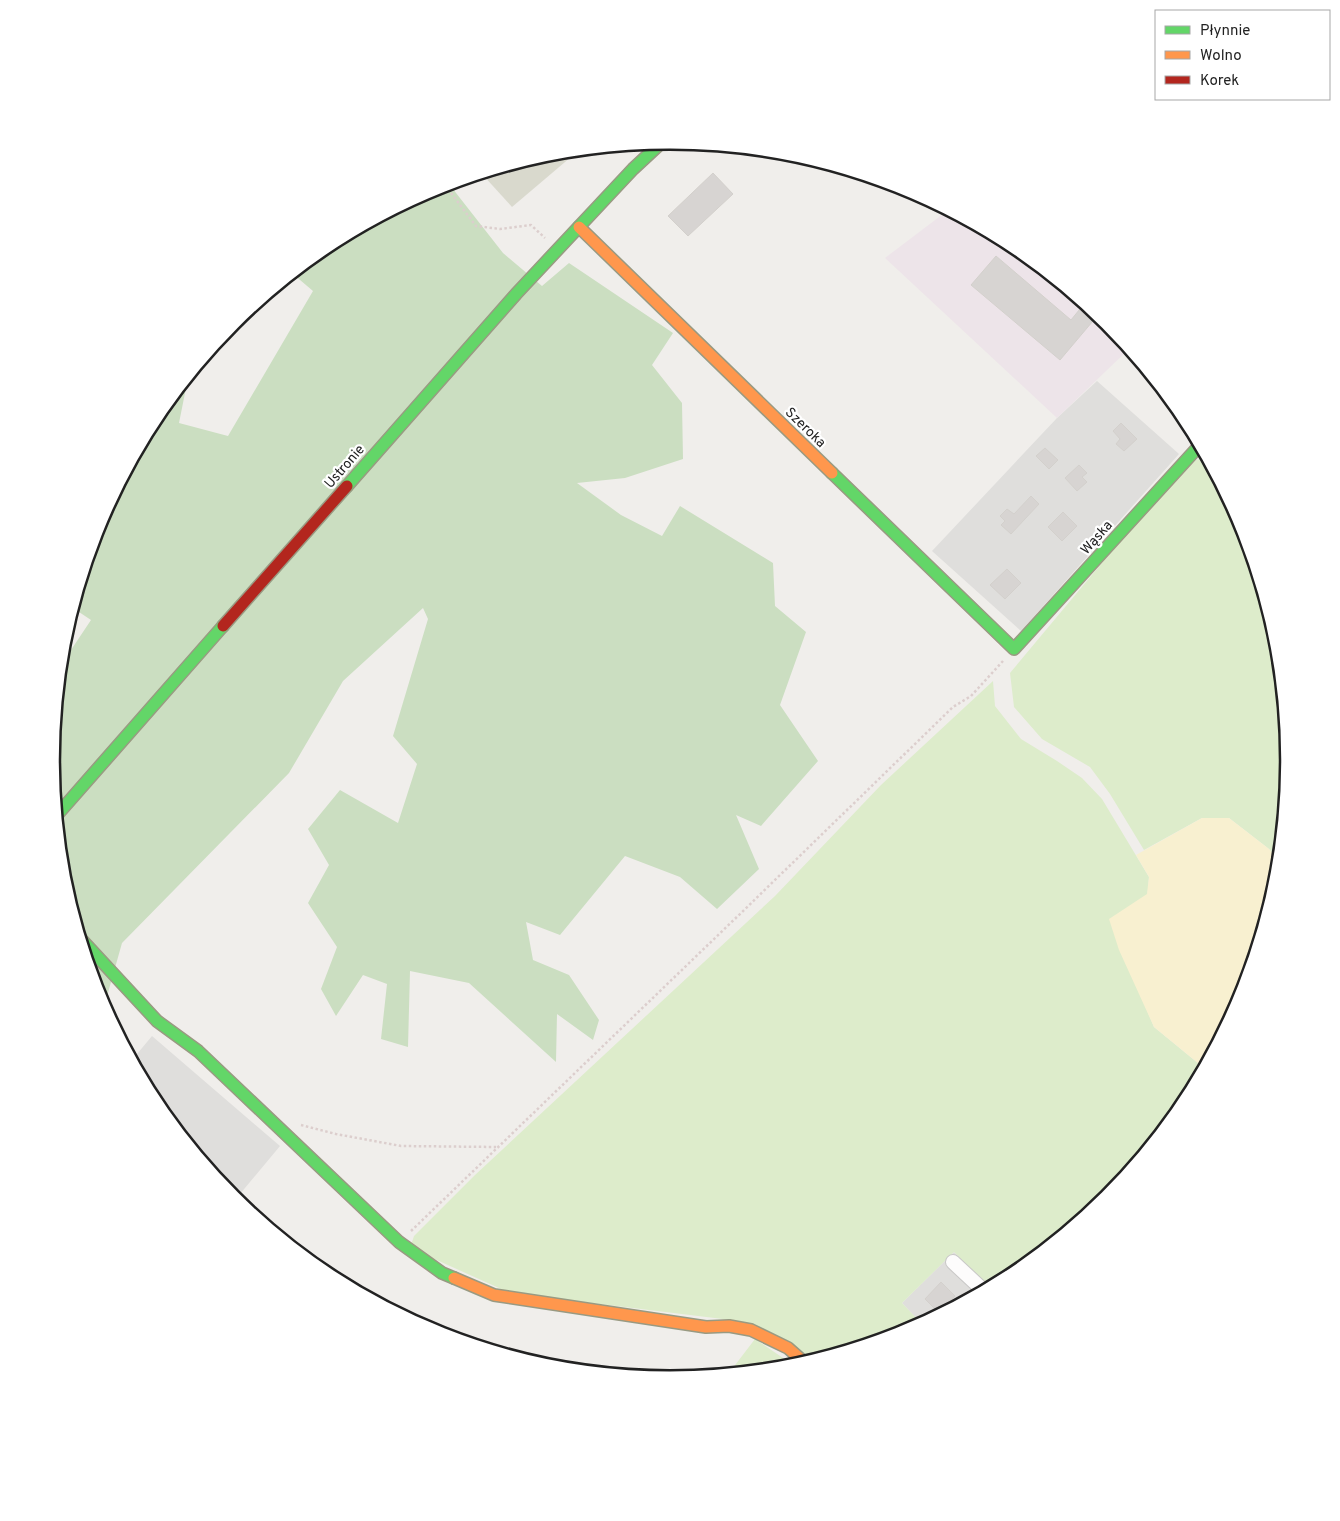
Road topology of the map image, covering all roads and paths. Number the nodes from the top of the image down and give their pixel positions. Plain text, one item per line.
1 (653, 151) edge
2 (450, 192) edge
3 (579, 227) junction
4 (557, 250) junction
5 (1195, 451) edge
6 (1014, 649) junction
7 (62, 808) edge
8 (90, 948) edge
9 (301, 1125) dead end
10 (498, 1147) junction
11 (399, 1242) junction
12 (954, 1262) dead end
13 (979, 1286) edge
14 (798, 1357) edge

1 - 3 street, Ustronie
2 - 4 path
3 - 4 street, Ustronie
3 - 6 street, Szeroka
4 - 7 street, Ustronie
5 - 6 street, Wąska
6 - 10 path
8 - 11 street
9 - 10 path
10 - 11 path
11 - 14 street
12 - 13 street

